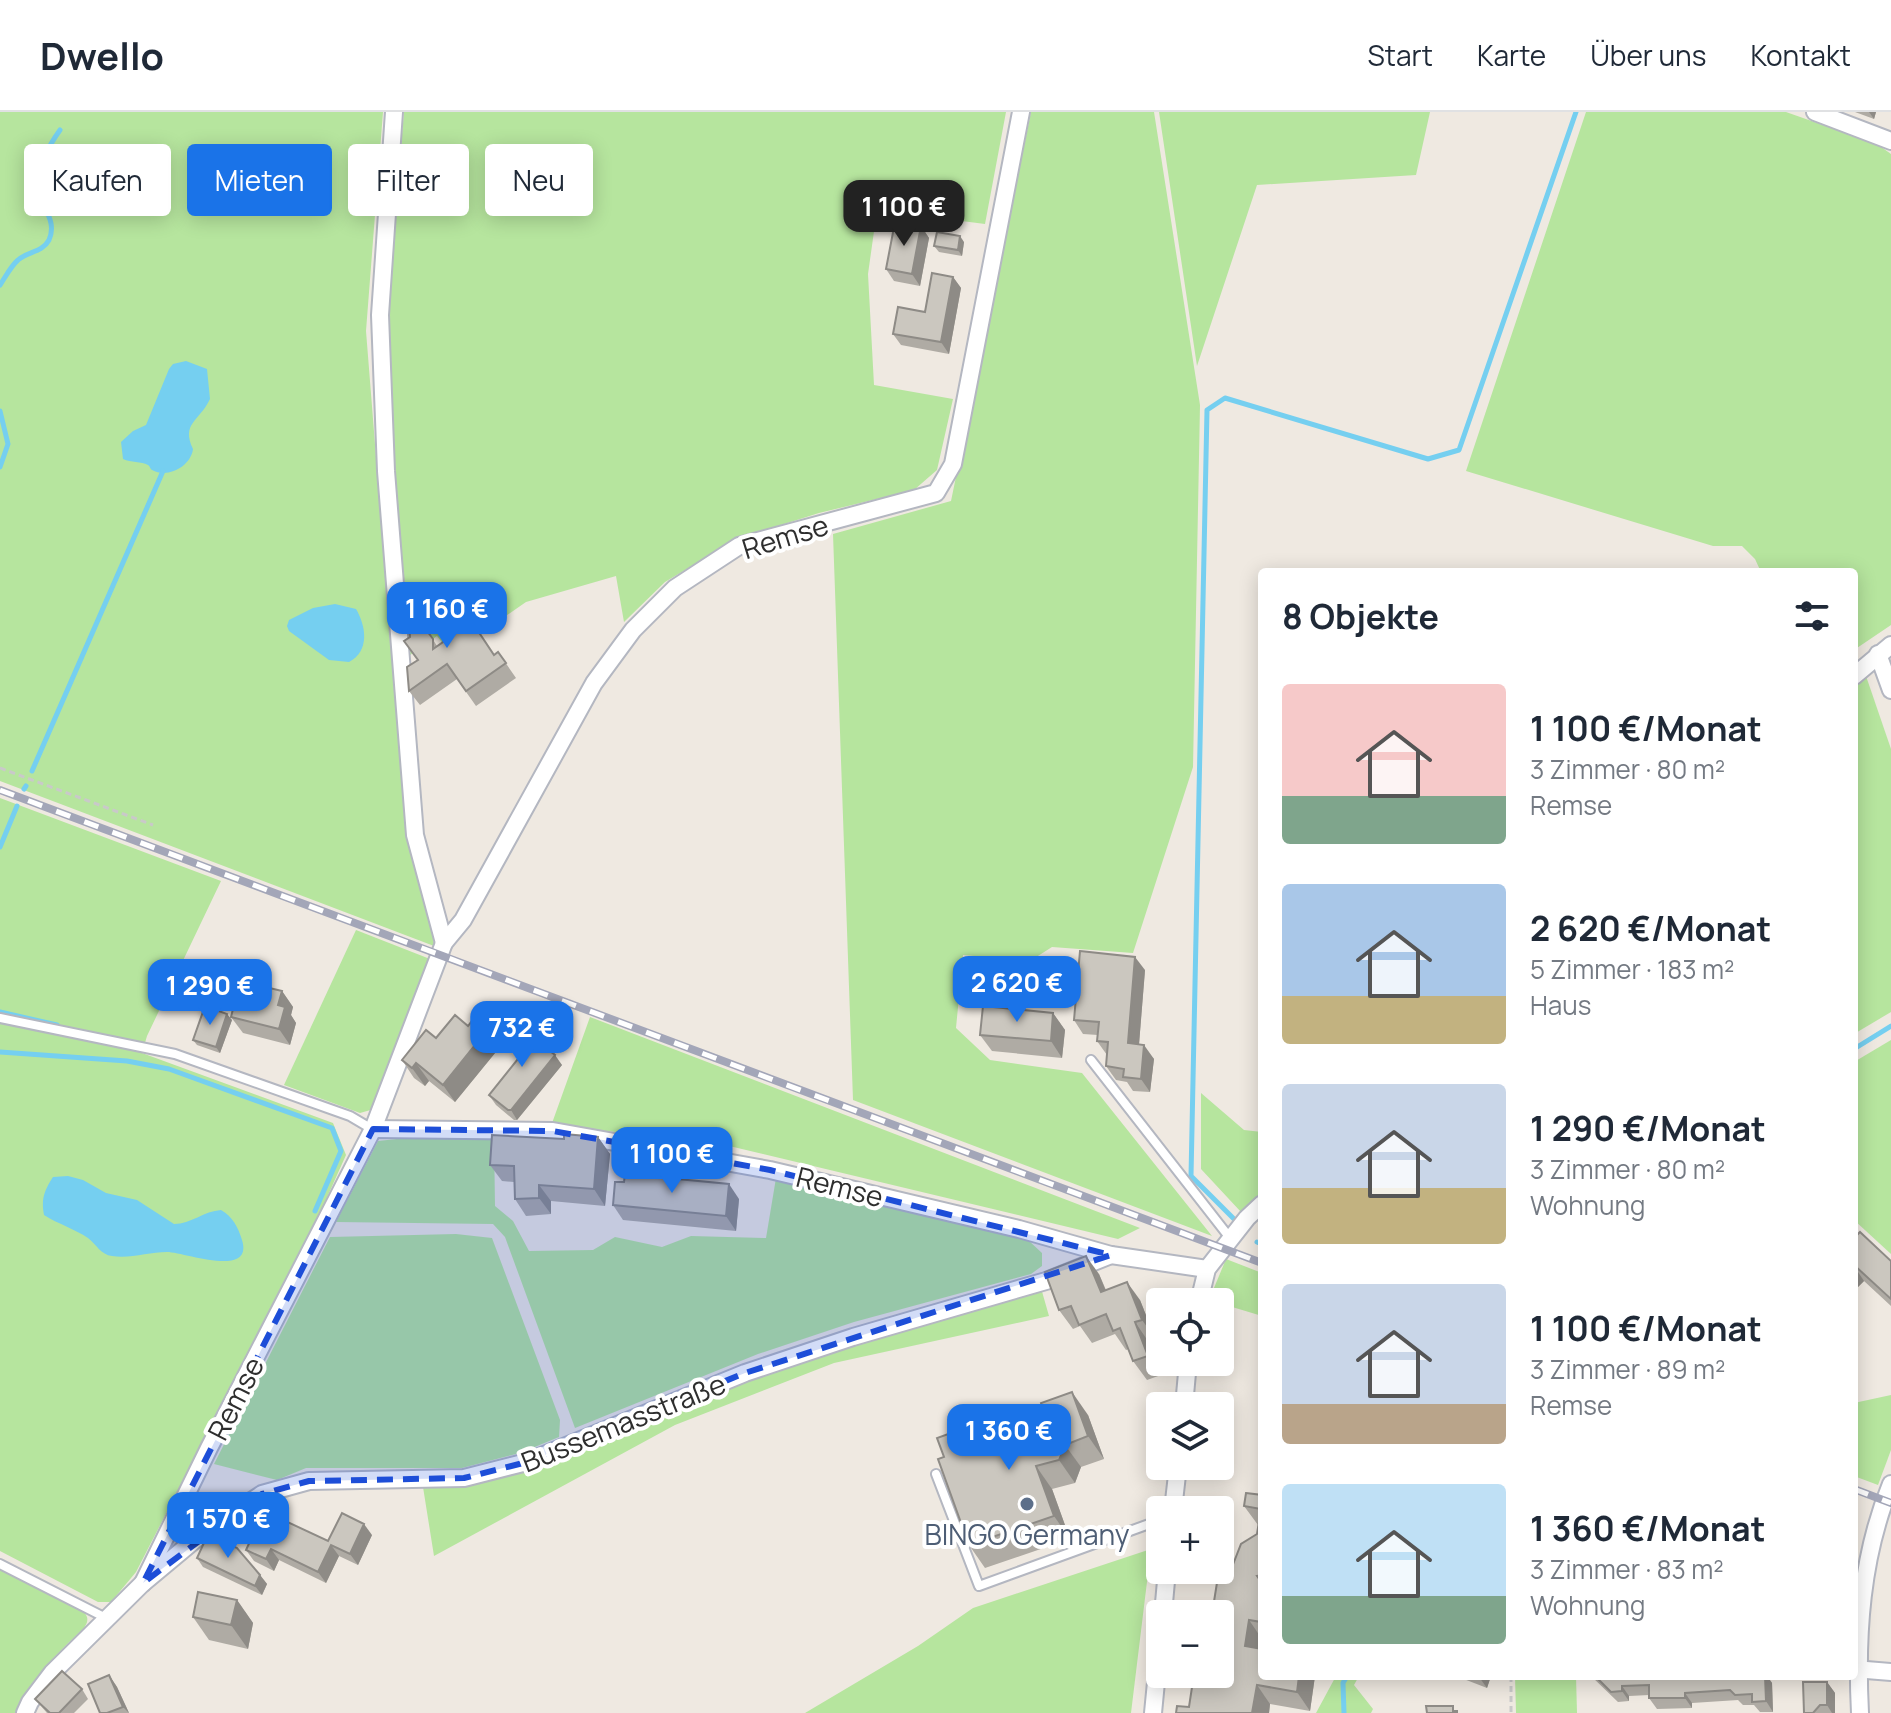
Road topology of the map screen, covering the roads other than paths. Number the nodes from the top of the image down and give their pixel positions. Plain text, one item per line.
1 (394, 112) edge
2 (1021, 112) edge
3 (1815, 112) edge
4 (1891, 141) edge
5 (1884, 650) edge
6 (1858, 673) edge
7 (1891, 690) edge
8 (444, 943) junction
9 (0, 1018) edge
10 (1091, 1060) dead end
11 (373, 1129) junction
12 (1258, 1208) edge
13 (1230, 1238) junction
14 (1111, 1255) junction
15 (1207, 1269) junction
16 (1202, 1288) edge
17 (936, 1474) edge
18 (1891, 1484) edge
19 (1146, 1525) edge
20 (0, 1564) edge
21 (143, 1583) junction
22 (107, 1618) junction
23 (1858, 1637) edge
24 (1858, 1670) edge
25 (1891, 1672) edge
26 (1857, 1680) edge
27 (1155, 1688) edge
28 (25, 1713) edge
29 (1153, 1713) edge
30 (1860, 1713) edge

1 - 8 street
2 - 8 street, Remse
3 - 4 street
5 - 6 street
5 - 7 street
8 - 11 street, Remse
9 - 11 lane, Remse
10 - 13 lane
11 - 14 street, Remse
11 - 21 street, Remse
12 - 13 street
13 - 15 street
14 - 15 street
14 - 21 street, Bussemasstraße
15 - 16 street
17 - 19 lane
18 - 23 street
20 - 22 lane
21 - 22 street, Bussemasstraße
22 - 28 street, Bussemasstraße
24 - 25 street
26 - 30 street
27 - 29 street

